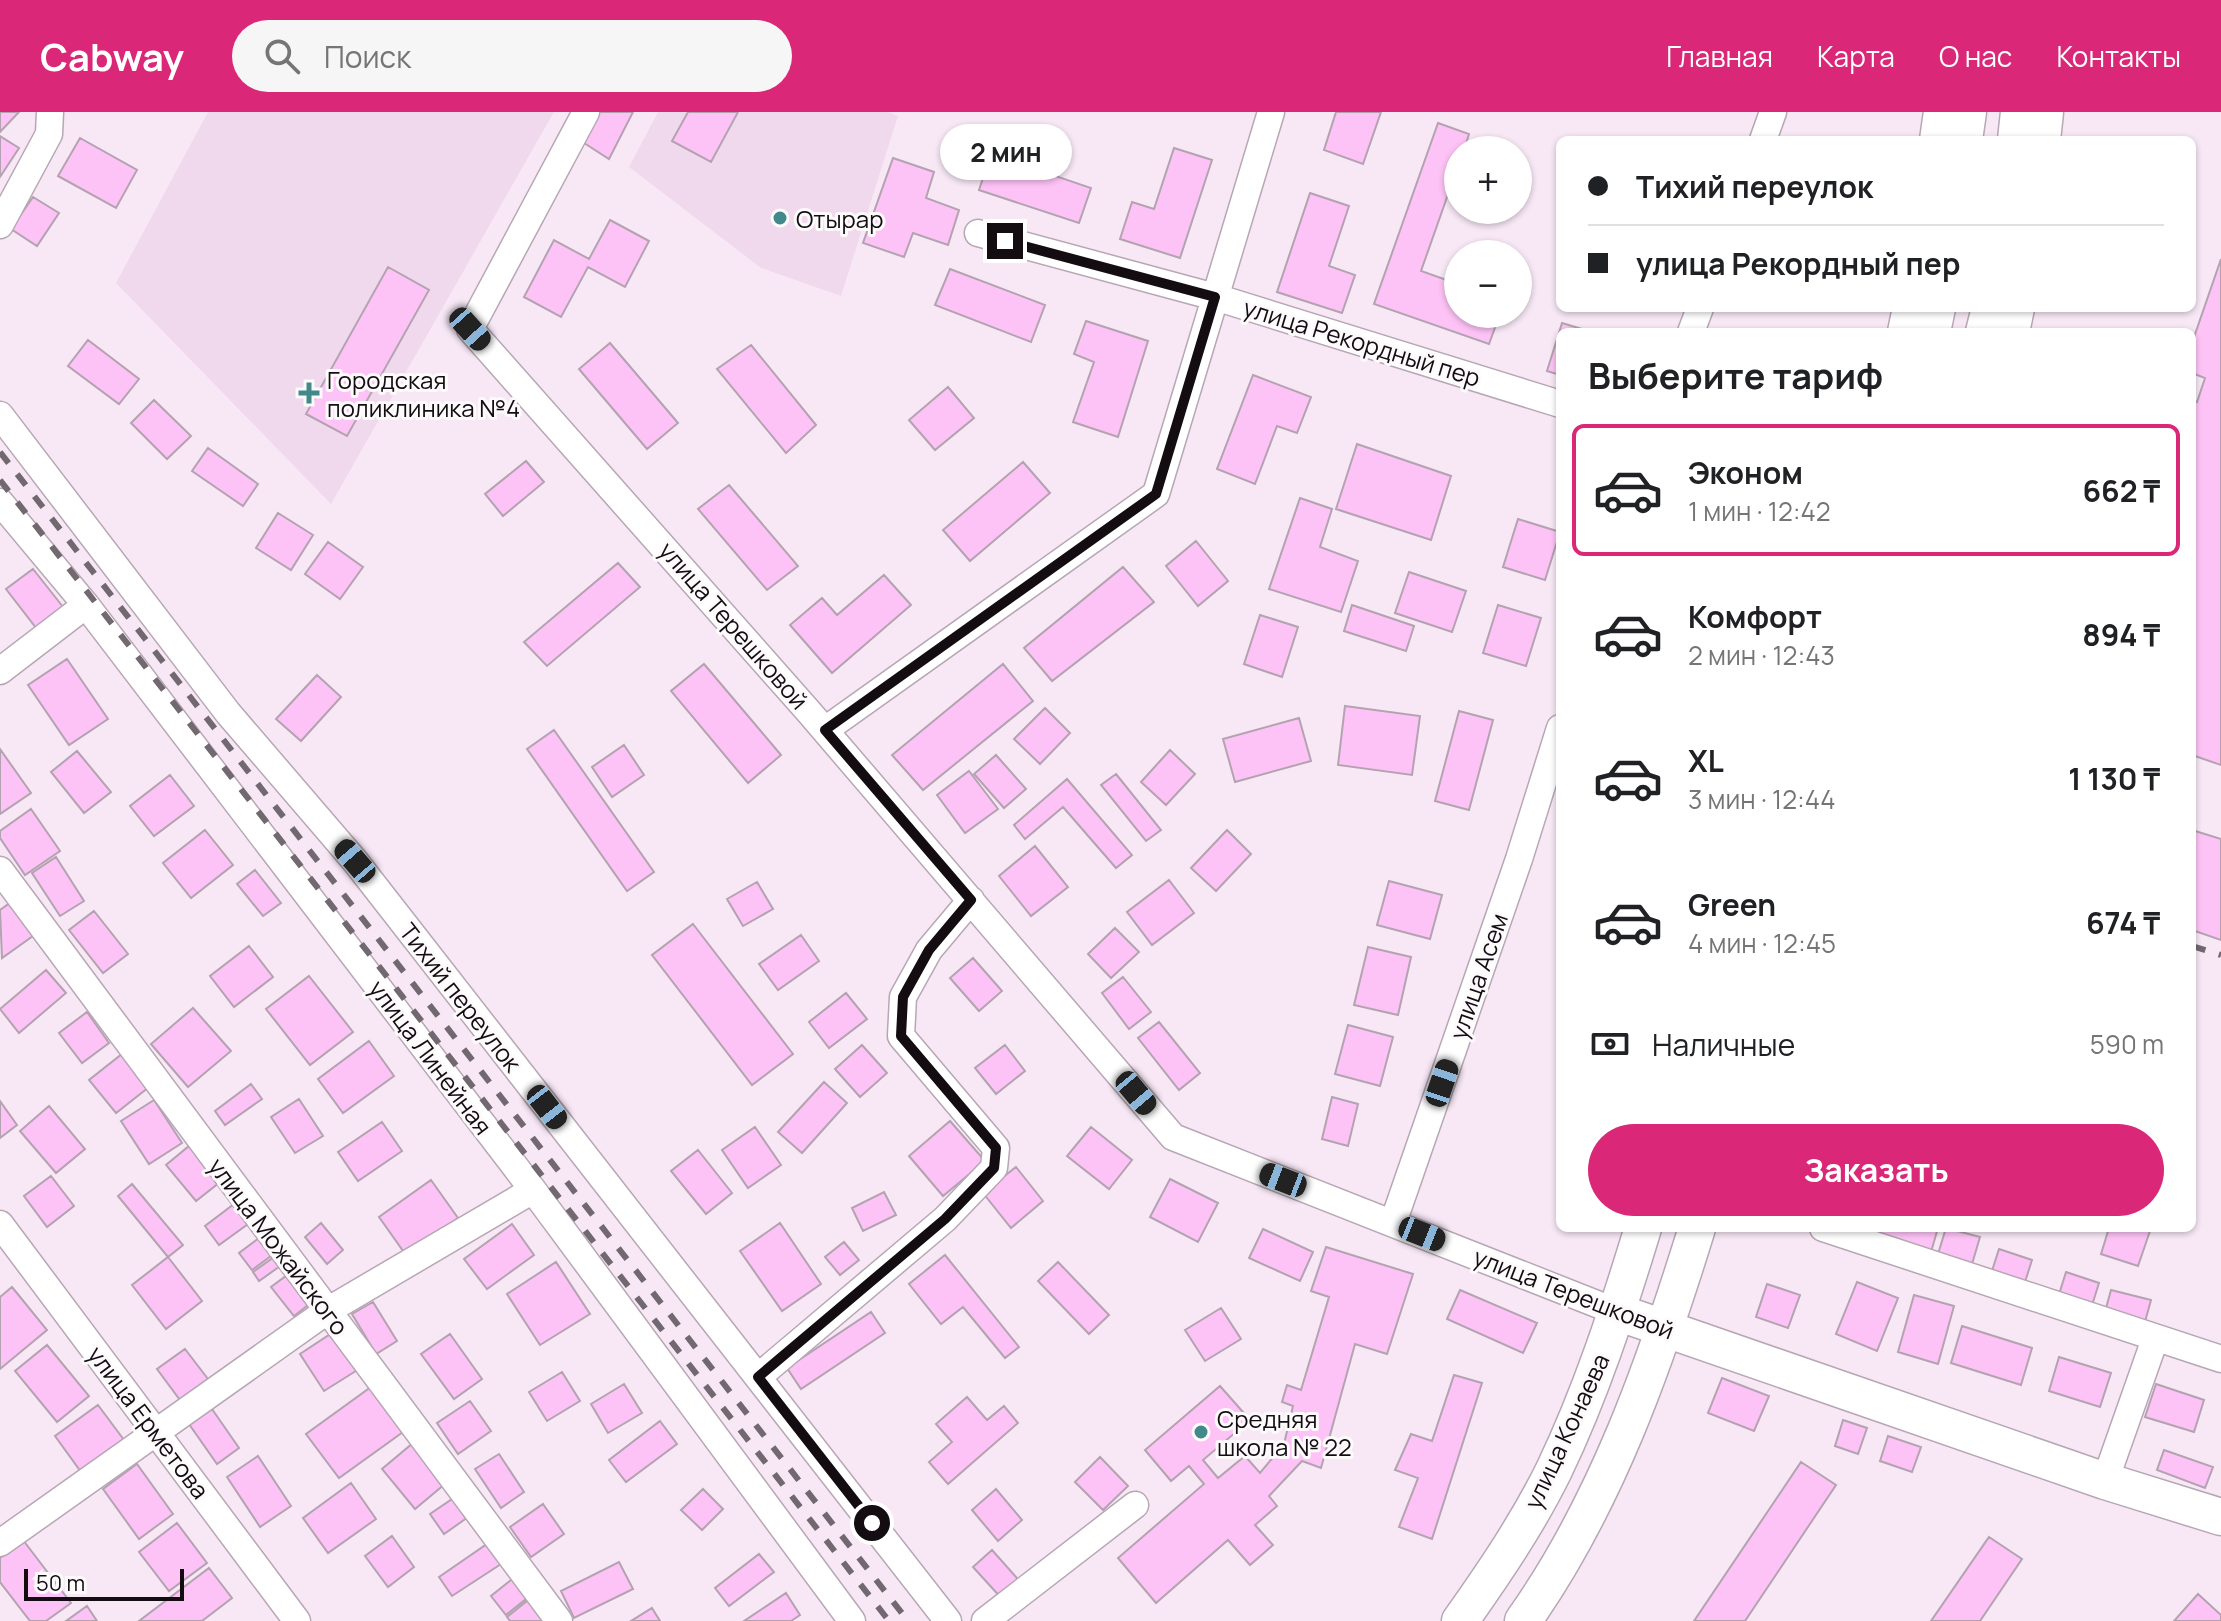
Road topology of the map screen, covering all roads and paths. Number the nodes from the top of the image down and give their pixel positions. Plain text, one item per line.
1 (50, 112) edge
2 (586, 112) edge
3 (1271, 112) edge
4 (1773, 112) edge
5 (1942, 112) edge
6 (1968, 112) edge
7 (2019, 112) edge
8 (2045, 112) edge
9 (1764, 136) edge
10 (1939, 136) edge
11 (1965, 136) edge
12 (2016, 136) edge
13 (2042, 136) edge
14 (0, 225) edge
15 (978, 233) dead end
16 (1215, 297) junction
17 (1556, 403) edge
18 (0, 415) edge
19 (0, 502) edge
20 (86, 605) junction
21 (0, 671) edge
22 (825, 730) junction
23 (1556, 741) edge
24 (0, 870) edge
25 (971, 900) junction
26 (533, 1190) junction
27 (1393, 1223) junction
28 (0, 1224) edge
29 (1696, 1232) edge
30 (1835, 1232) edge
31 (1637, 1237) edge
32 (327, 1311) junction
33 (1617, 1312) junction
34 (1665, 1329) junction
35 (2155, 1339) junction
36 (2221, 1359) edge
37 (758, 1377) junction
38 (157, 1432) junction
39 (2105, 1481) junction
40 (1135, 1505) dead end
41 (2221, 1517) edge
42 (0, 1543) edge
43 (297, 1621) edge
44 (559, 1621) edge
45 (852, 1621) edge
46 (948, 1621) edge
47 (985, 1621) edge
48 (1460, 1621) edge
49 (1523, 1621) edge

1 - 14 street
2 - 22 street, улица Терешковой
3 - 16 street
4 - 9 street
5 - 10 main road
6 - 11 main road
7 - 12 main road
8 - 13 main road
15 - 16 street, улица Рекордный пер
16 - 17 street, улица Рекордный пер
16 - 22 street
18 - 37 street, Тихий переулок
19 - 20 street, улица Линейная
20 - 21 street
20 - 26 street, улица Линейная
22 - 25 street, улица Терешковой
23 - 27 street, улица Асем
24 - 32 street, улица Можайского
25 - 27 street, улица Терешковой
25 - 37 street
26 - 32 street
26 - 45 street, улица Линейная
27 - 33 street, улица Терешковой
28 - 38 street, улица Ерметова
29 - 34 main road, улица Конаева
30 - 35 street
31 - 33 main road, улица Конаева
32 - 38 street
32 - 44 street, улица Можайского
33 - 34 main road, улица Терешковой
33 - 48 main road, улица Конаева
34 - 39 main road, улица Терешковой
34 - 49 main road, улица Конаева
35 - 36 street
35 - 39 street
37 - 46 street, Тихий переулок
38 - 42 street
38 - 43 street, улица Ерметова
39 - 41 main road, улица Терешковой
40 - 47 street

